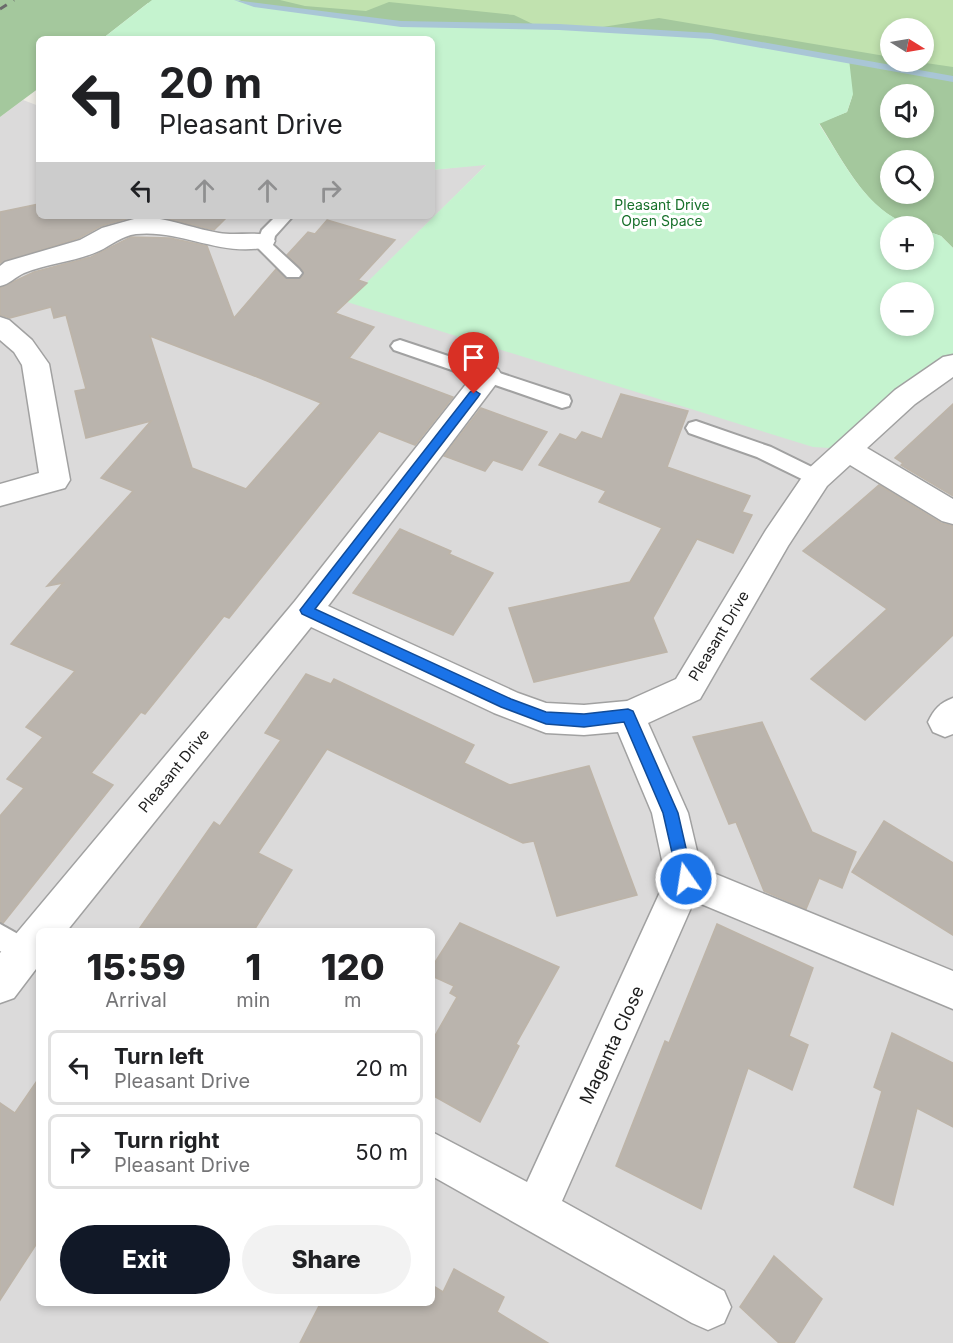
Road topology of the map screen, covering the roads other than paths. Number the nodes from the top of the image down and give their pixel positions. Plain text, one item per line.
1 (282, 219) edge
2 (263, 241) junction
3 (292, 273) dead end
4 (0, 278) edge
5 (0, 326) edge
6 (400, 346) dead end
7 (953, 364) edge
8 (488, 376) junction
9 (562, 401) dead end
10 (696, 428) dead end
11 (846, 449) junction
12 (817, 478) junction
13 (0, 495) edge
14 (953, 513) edge
15 (306, 610) junction
16 (628, 716) junction
17 (686, 879) junction
18 (36, 928) edge
19 (27, 939) edge
20 (0, 984) edge
21 (953, 990) edge
22 (435, 1155) edge
23 (536, 1210) junction
24 (708, 1307) dead end

1 - 2 lane
2 - 3 lane
2 - 4 street
5 - 13 street
6 - 8 lane
7 - 11 street, Pleasant Drive
8 - 9 lane
8 - 15 street, Pleasant Drive
10 - 12 lane
11 - 12 street, Pleasant Drive
11 - 14 street
12 - 16 street, Pleasant Drive
15 - 16 street, Pleasant Drive
15 - 18 street, Pleasant Drive
16 - 17 street
17 - 21 street
17 - 23 street, Magenta Close
19 - 20 street, Pleasant Drive
22 - 23 street
23 - 24 street

